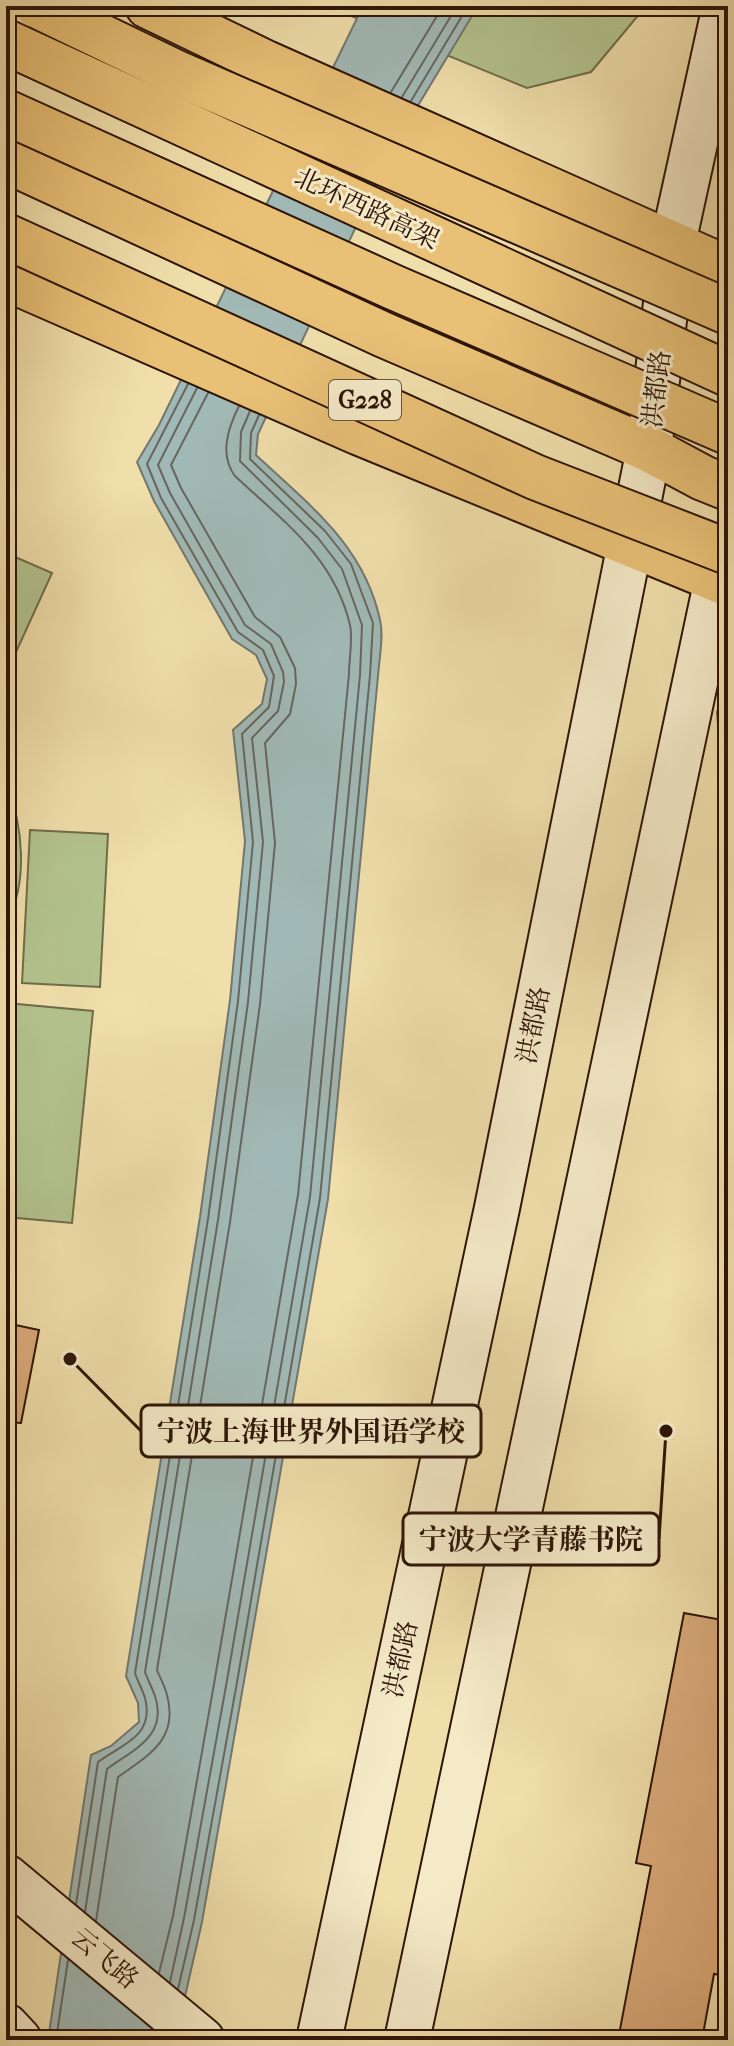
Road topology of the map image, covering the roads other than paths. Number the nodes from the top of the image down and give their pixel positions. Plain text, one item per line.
1 (38, 6) edge
2 (148, 6) edge
3 (725, 6) edge
4 (6, 42) edge
5 (6, 112) edge
6 (6, 160) edge
7 (6, 236) edge
8 (673, 243) junction
9 (728, 269) edge
10 (6, 278) edge
11 (728, 312) edge
12 (728, 374) edge
13 (728, 432) edge
14 (649, 449) junction
15 (728, 488) edge
16 (630, 543) junction
17 (725, 566) edge
18 (6, 1877) edge
19 (6, 2026) edge
20 (19, 2040) edge
21 (202, 2040) edge
22 (319, 2040) edge
23 (407, 2040) edge

1 - 11 main road, bridge
2 - 8 main road
3 - 8 main road, 洪都路
4 - 12 main road, 北环西路高架, bridge
5 - 13 main road, bridge
6 - 14 main road
7 - 17 main road, G228, bridge
8 - 9 main road
8 - 14 main road, 洪都路
10 - 16 main road
14 - 15 main road
14 - 16 main road, 洪都路
16 - 17 main road
16 - 22 main road, 洪都路
17 - 23 main road
18 - 21 main road, 云飞路
19 - 20 main road

